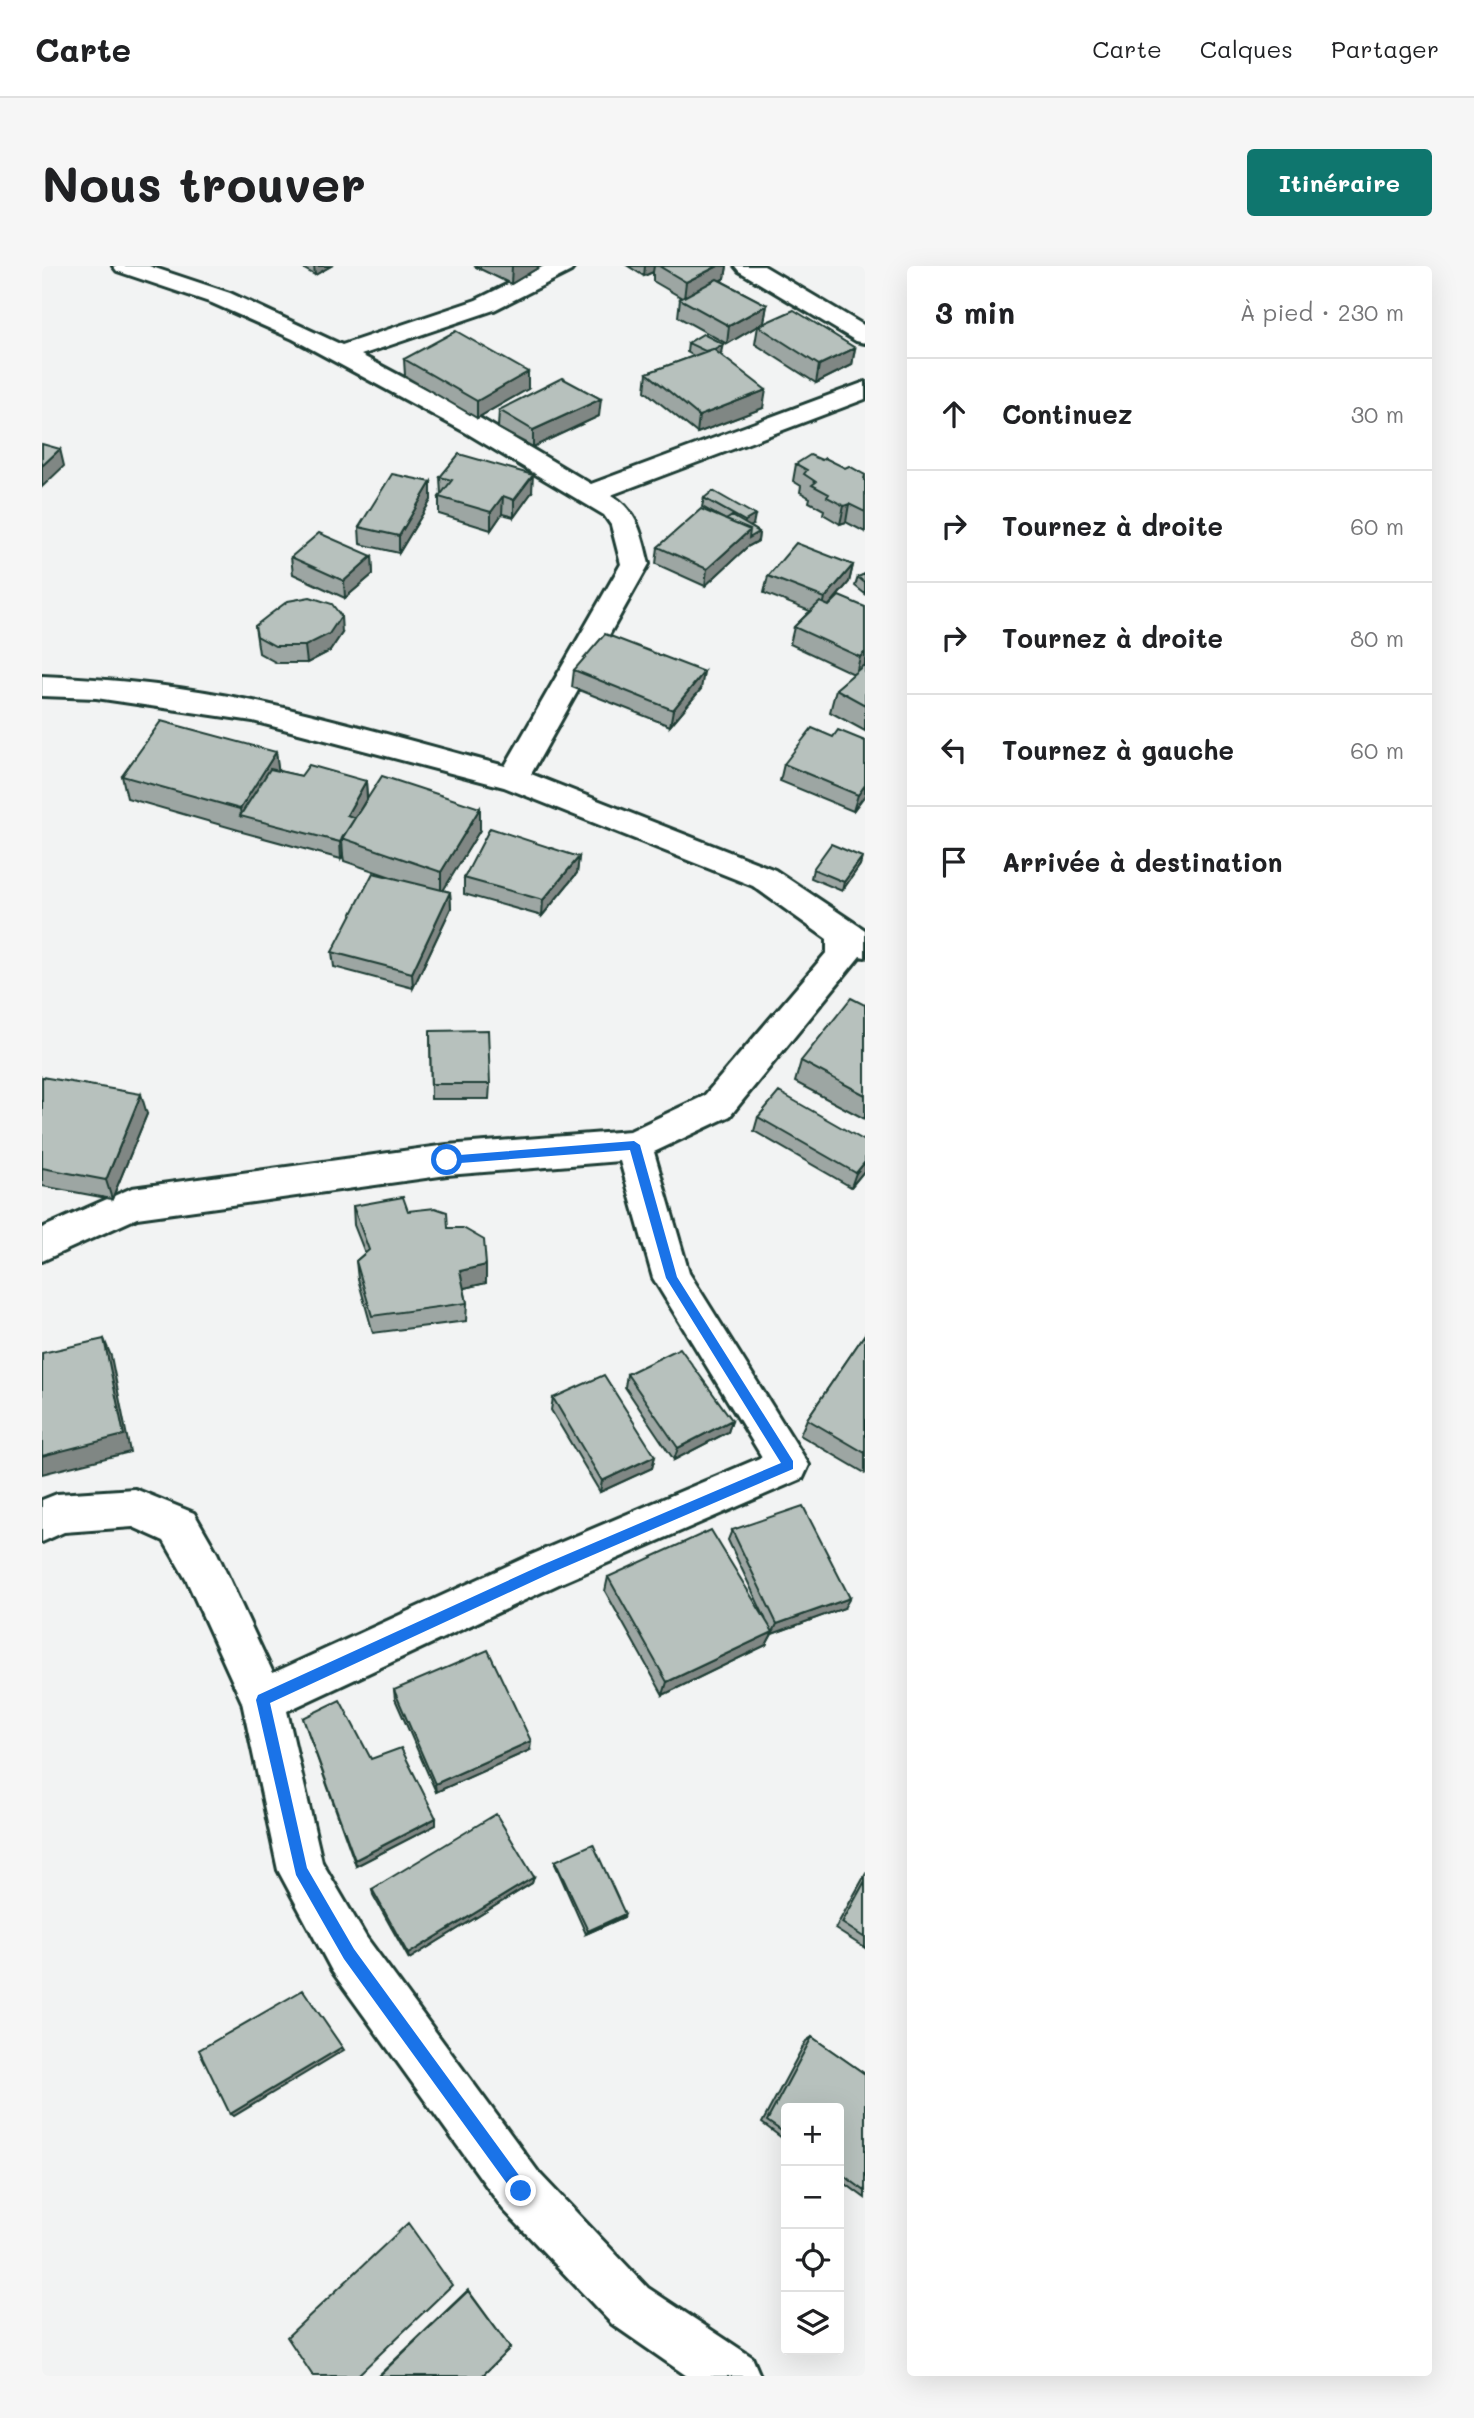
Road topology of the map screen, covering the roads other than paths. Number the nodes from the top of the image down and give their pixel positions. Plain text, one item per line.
1 (125, 266) edge
2 (563, 266) edge
3 (747, 266) edge
4 (865, 336) edge
5 (340, 354) junction
6 (865, 390) edge
7 (587, 495) junction
8 (42, 686) edge
9 (513, 779) junction
10 (854, 939) edge
11 (634, 1145) junction
12 (42, 1245) edge
13 (42, 1523) edge
14 (263, 1700) junction
15 (733, 2376) edge

1 - 5 street
2 - 5 street
3 - 4 street
5 - 7 street
6 - 7 street
7 - 9 street
8 - 9 street
9 - 10 street
10 - 11 street
11 - 12 street
11 - 14 street
13 - 14 street
14 - 15 street

